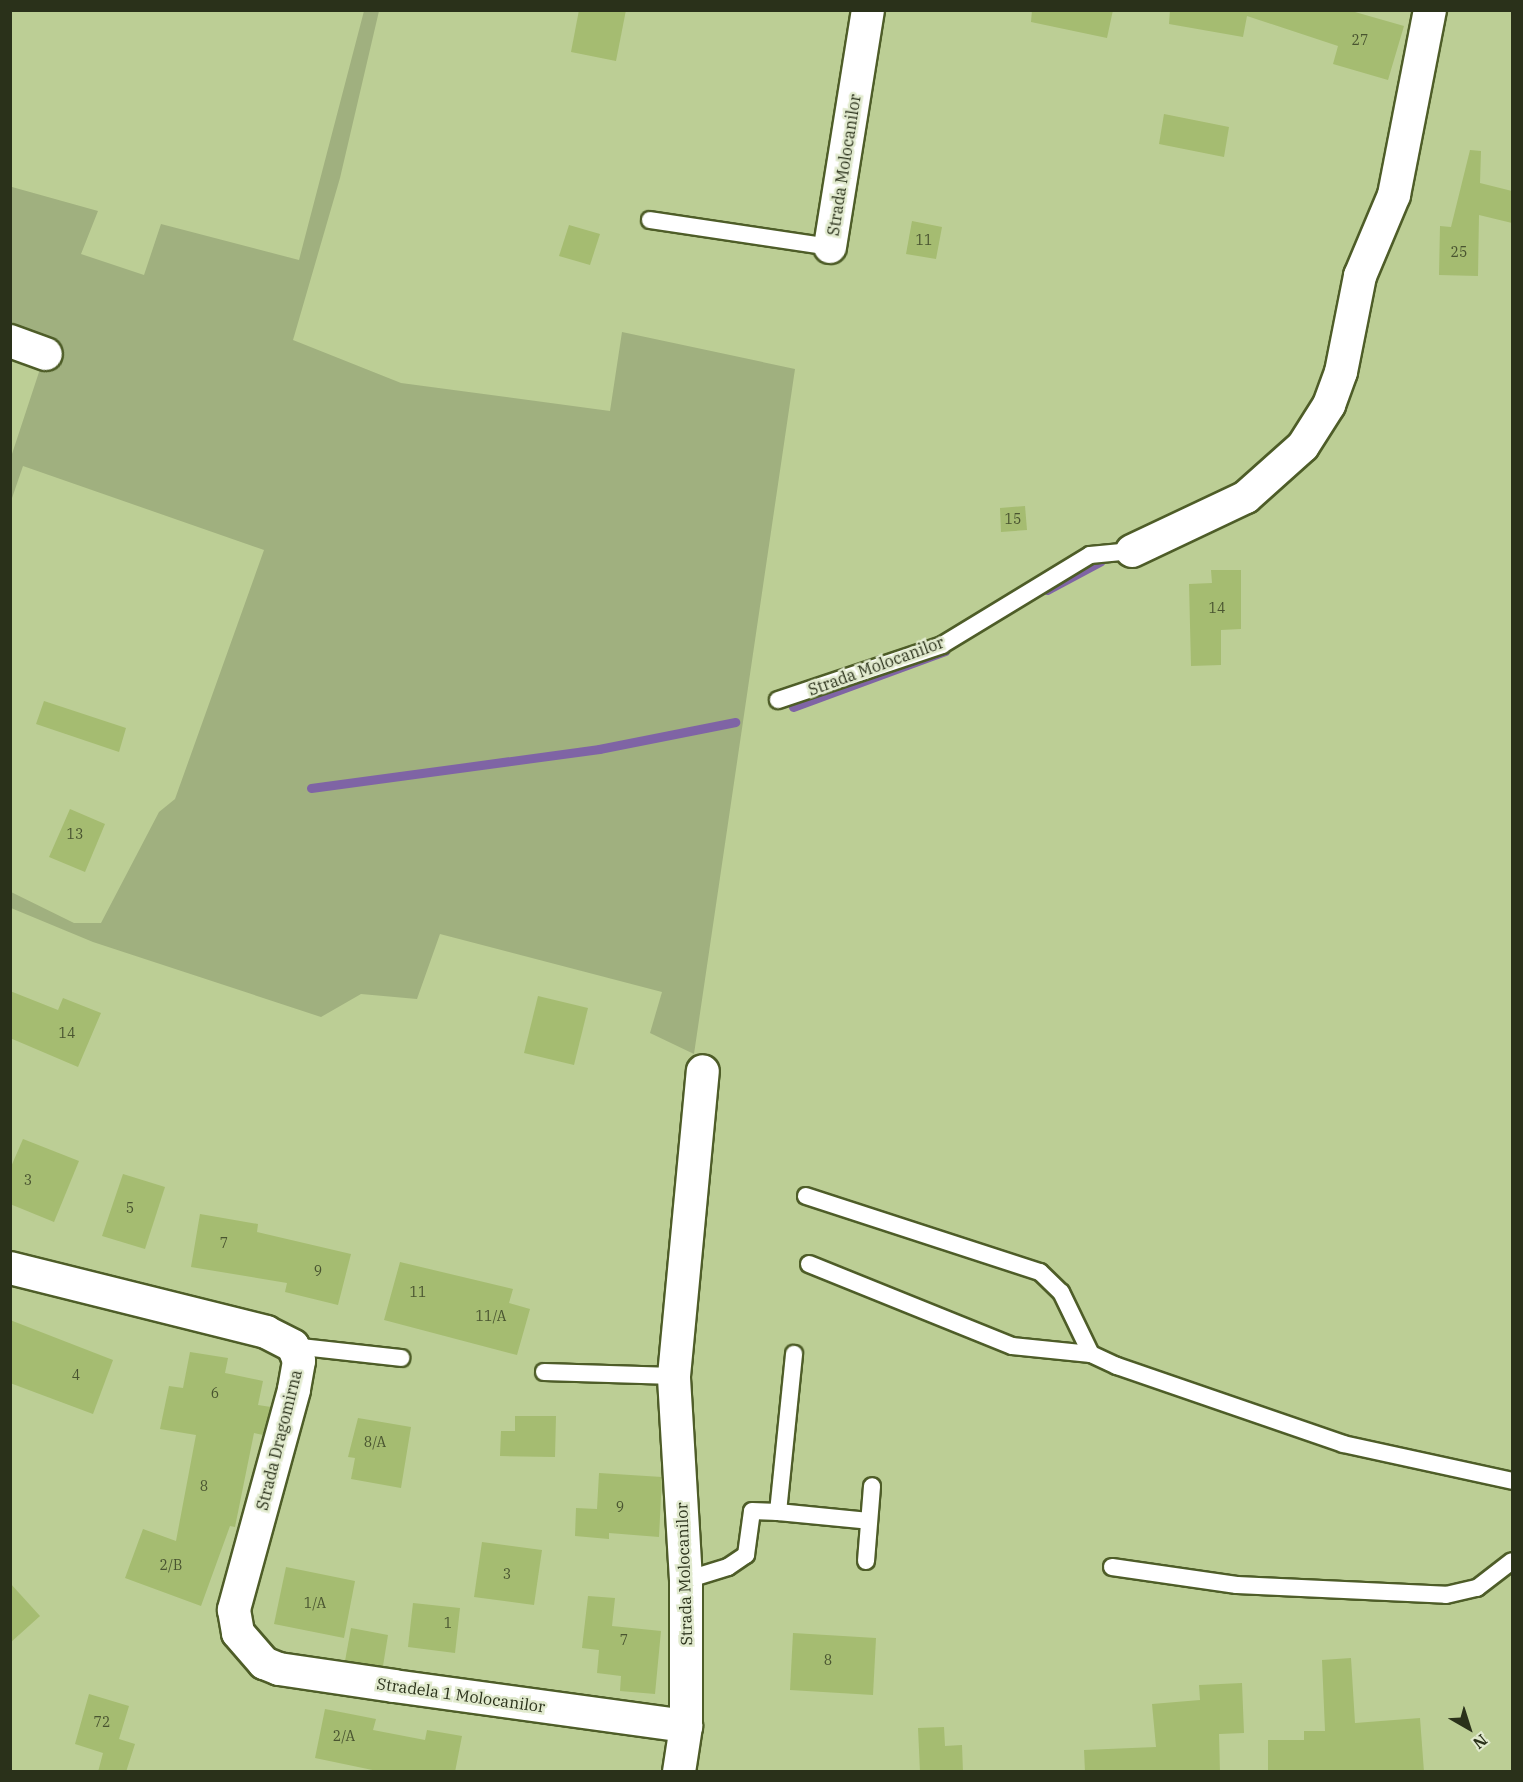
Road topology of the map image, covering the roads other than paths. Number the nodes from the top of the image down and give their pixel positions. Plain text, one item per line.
1 (868, 10) edge
2 (1430, 10) edge
3 (650, 219) dead end
4 (831, 247) joint
5 (10, 341) edge
6 (46, 354) dead end
7 (1132, 551) joint
8 (778, 700) dead end
9 (703, 1071) dead end
10 (806, 1196) dead end
11 (809, 1264) dead end
12 (10, 1268) edge
13 (293, 1346) junction
14 (794, 1354) dead end
15 (1091, 1354) junction
16 (401, 1359) dead end
17 (544, 1372) dead end
18 (674, 1376) junction
19 (1512, 1480) edge
20 (872, 1486) dead end
21 (778, 1512) junction
22 (869, 1521) junction
23 (866, 1561) dead end
24 (1512, 1561) edge
25 (1112, 1567) dead end
26 (686, 1580) junction
27 (244, 1644) joint
28 (686, 1726) junction
29 (679, 1772) edge

1 - 4 street, Strada Molocanilor
2 - 7 street
3 - 4 lane, Strada Molocanilor
5 - 6 street
7 - 8 lane, Strada Molocanilor
9 - 18 street, Strada Molocanilor
10 - 15 lane
11 - 15 lane
12 - 13 street, Strada Dragomirna
13 - 16 lane
13 - 27 street, Strada Dragomirna
14 - 21 lane
15 - 19 lane
17 - 18 lane
18 - 26 street, Strada Molocanilor
20 - 22 lane
21 - 22 lane
21 - 26 lane
22 - 23 lane
24 - 25 lane
26 - 28 street, Strada Molocanilor
27 - 28 street, Stradela 1 Molocanilor
28 - 29 street, Strada Molocanilor

